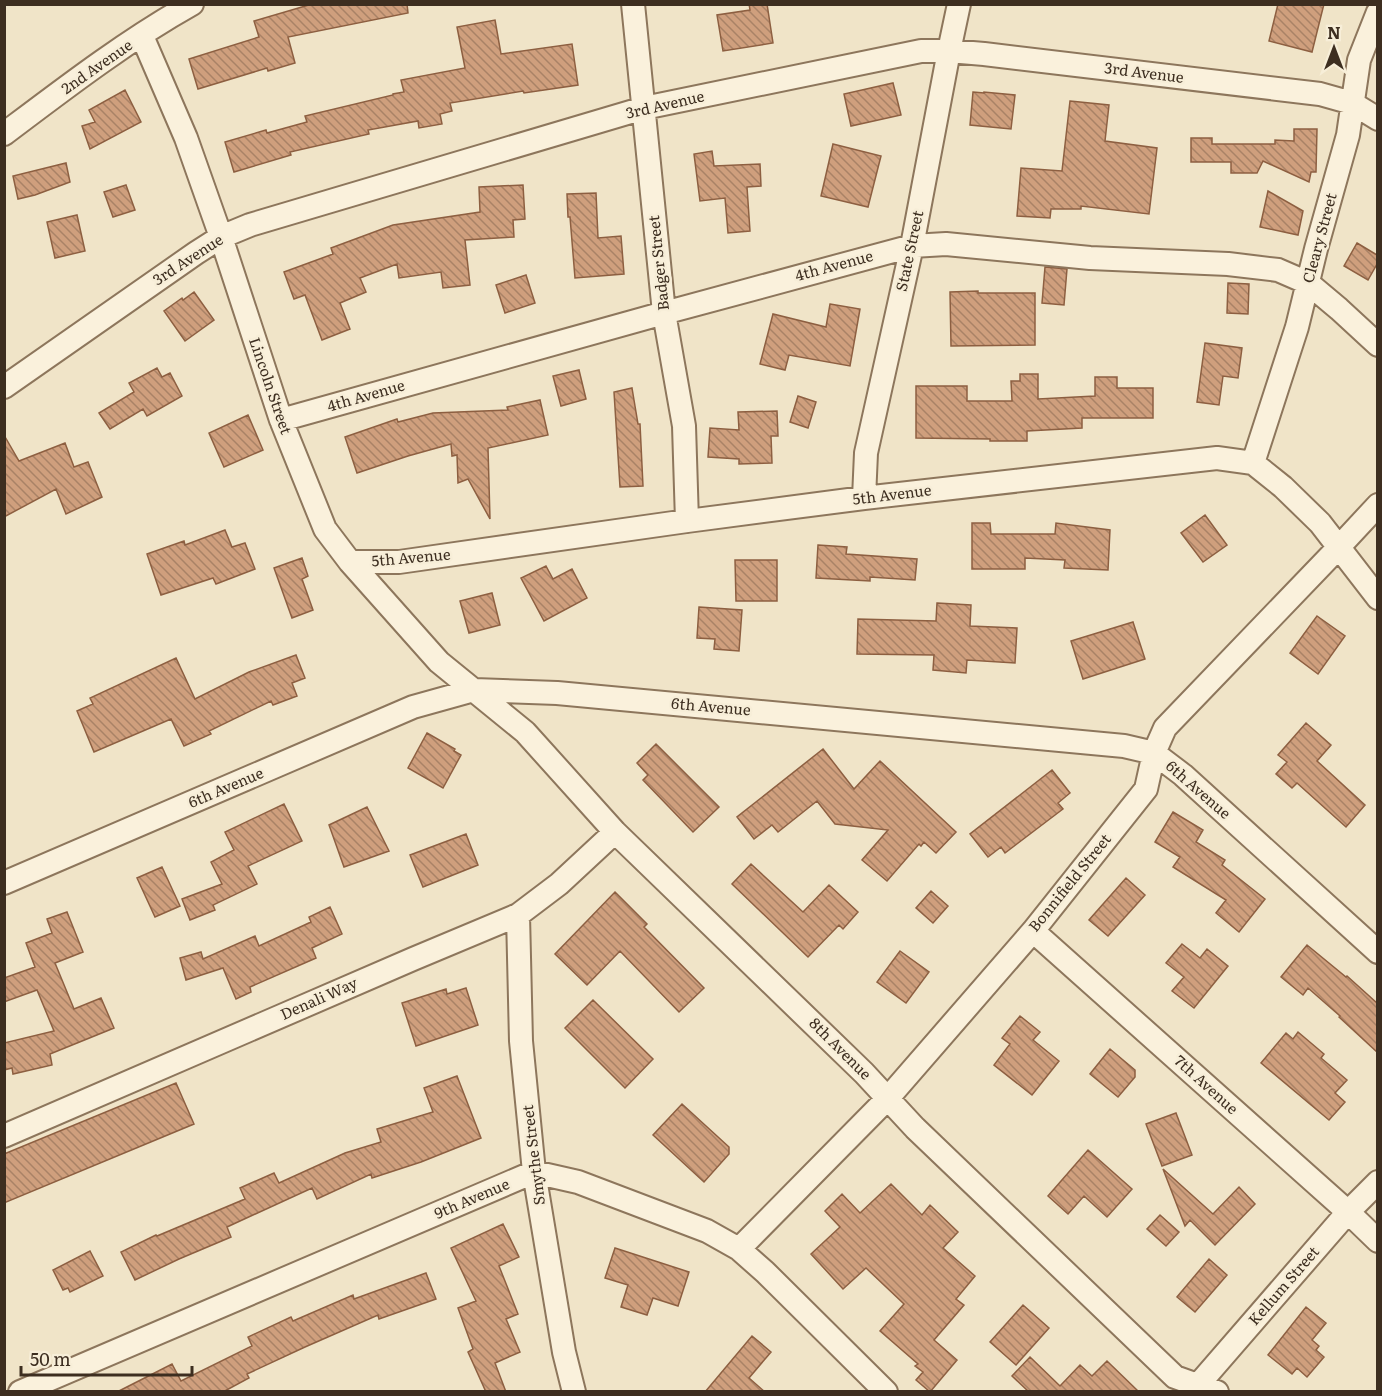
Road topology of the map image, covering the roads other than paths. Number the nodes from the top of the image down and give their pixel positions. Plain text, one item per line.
1 (192, 4) edge
2 (633, 4) edge
3 (959, 4) edge
4 (1377, 12) edge
5 (141, 36) junction
6 (949, 51) junction
7 (1352, 103) junction
8 (644, 108) junction
9 (1377, 119) edge
10 (4, 134) edge
11 (221, 237) junction
12 (912, 246) junction
13 (1308, 283) junction
14 (664, 313) junction
15 (1377, 345) edge
16 (4, 387) edge
17 (281, 420) junction
18 (1252, 463) junction
19 (864, 498) junction
20 (1377, 505) edge
21 (687, 521) junction
22 (1338, 548) junction
23 (350, 562) junction
24 (1377, 598) edge
25 (474, 690) junction
26 (1154, 753) junction
27 (615, 832) junction
28 (4, 883) edge
29 (518, 915) junction
30 (1033, 931) junction
31 (1377, 952) edge
32 (888, 1098) junction
33 (4, 1136) edge
34 (534, 1172) junction
35 (1377, 1182) edge
36 (1348, 1212) junction
37 (1377, 1241) edge
38 (739, 1249) junction
39 (1203, 1389) edge
40 (20, 1392) edge
41 (574, 1392) edge
42 (886, 1392) edge

1 - 5 street, 2nd Avenue
2 - 8 street, Badger Street
3 - 6 street, State Street
4 - 7 street, Cleary Street
5 - 10 street, 2nd Avenue
5 - 11 street, Lincoln Street
6 - 7 street, 3rd Avenue
6 - 8 street, 3rd Avenue
6 - 12 street, State Street
7 - 9 street, 3rd Avenue
7 - 13 street, Cleary Street
8 - 11 street, 3rd Avenue
8 - 14 street, Badger Street
11 - 16 street, 3rd Avenue
11 - 17 street, Lincoln Street
12 - 13 street, 4th Avenue
12 - 14 street, 4th Avenue
12 - 19 street, State Street
13 - 15 street, 4th Avenue
13 - 18 street, Cleary Street
14 - 17 street, 4th Avenue
14 - 21 street, Badger Street
17 - 23 street, Lincoln Street
18 - 19 street, 5th Avenue
18 - 22 street
19 - 21 street, 5th Avenue
20 - 22 street, Bonnifield Street
21 - 23 street, 5th Avenue
22 - 24 street
22 - 26 street, Bonnifield Street
23 - 25 street, Lincoln Street
25 - 26 street, 6th Avenue
25 - 27 street, 8th Avenue
25 - 28 street, 6th Avenue
26 - 30 street, Bonnifield Street
26 - 31 street, 6th Avenue
27 - 29 street, Denali Way
27 - 32 street, 8th Avenue
29 - 33 street, Denali Way
29 - 34 street, Smythe Street
30 - 32 street, Bonnifield Street
30 - 36 street, 7th Avenue
32 - 38 street, Bonnifield Street
32 - 39 street, 8th Avenue
34 - 38 street
34 - 40 street, 9th Avenue
34 - 41 street, Smythe Street
35 - 36 street, Kellum Street
36 - 37 street, 7th Avenue
36 - 39 street, Kellum Street
38 - 42 street

